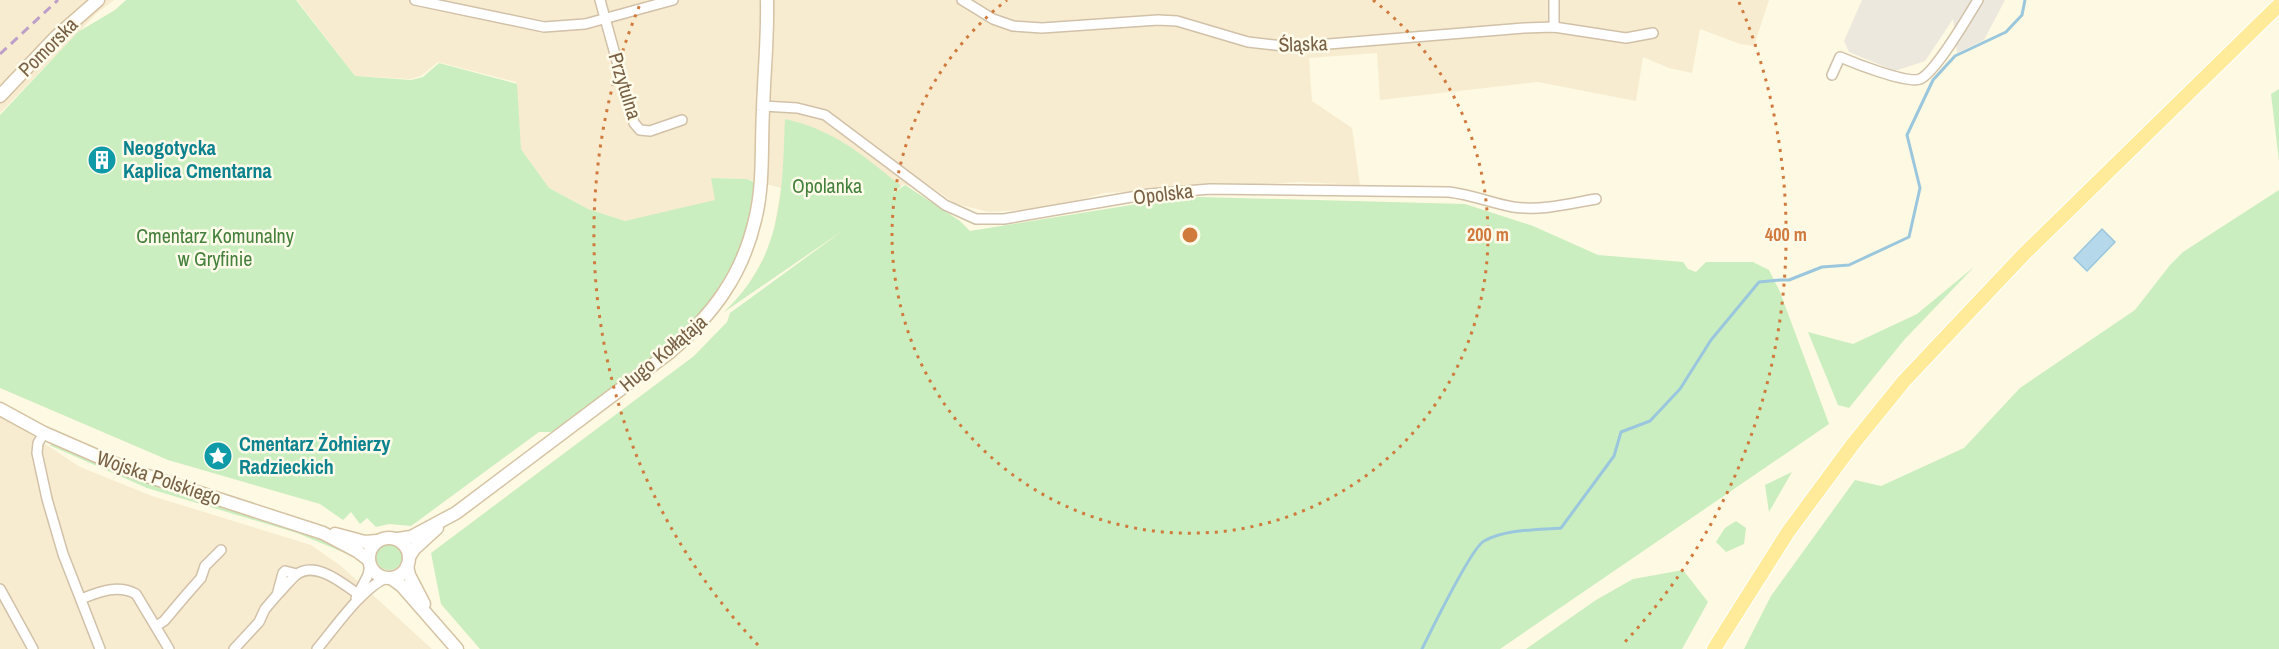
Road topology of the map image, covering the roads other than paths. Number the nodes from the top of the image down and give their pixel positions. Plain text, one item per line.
1 (98, 0) edge
2 (415, 0) edge
3 (600, 0) edge
4 (673, 0) edge
5 (767, 0) edge
6 (962, 0) edge
7 (1554, 0) edge
8 (1978, 0) edge
9 (2277, 5) edge
10 (605, 19) junction
11 (1554, 27) junction
12 (1653, 33) dead end
13 (1832, 75) dead end
14 (0, 96) edge
15 (763, 106) junction
16 (682, 120) dead end
17 (1596, 200) dead end
18 (0, 409) edge
19 (44, 433) junction
20 (441, 522) junction
21 (323, 533) junction
22 (398, 539) junction
23 (377, 541) junction
24 (221, 550) dead end
25 (369, 562) junction
26 (408, 562) junction
27 (388, 578) junction
28 (0, 589) edge
29 (358, 594) junction
30 (81, 599) junction
31 (354, 604) junction
32 (428, 614) junction
33 (156, 626) junction
34 (33, 649) edge
35 (100, 649) edge
36 (169, 649) edge
37 (234, 649) edge
38 (317, 649) edge
39 (457, 649) edge
40 (1714, 649) edge

1 - 14 street, Pomorska
2 - 10 street
3 - 10 street, Przytulna
4 - 10 street
5 - 15 street, Hugo Kołłątaja
6 - 11 street, Śląska
7 - 11 street
8 - 13 street
9 - 40 main road
10 - 16 street, Przytulna
11 - 12 street, Śląska
15 - 17 street, Opolska
15 - 20 street, Hugo Kołłątaja
18 - 19 street, Wojska Polskiego
19 - 21 street, Wojska Polskiego
19 - 30 street
20 - 22 street, Hugo Kołłątaja
20 - 26 street, Hugo Kołłątaja
21 - 23 street, Wojska Polskiego
21 - 25 street, Wojska Polskiego
22 - 23 street
22 - 26 street
23 - 25 street
24 - 33 street
25 - 27 street
25 - 29 street
26 - 27 street
26 - 32 street
27 - 31 street
27 - 32 street
28 - 34 street
29 - 31 street
29 - 37 street
30 - 33 street
30 - 35 street
31 - 38 street
32 - 39 street
33 - 36 street

